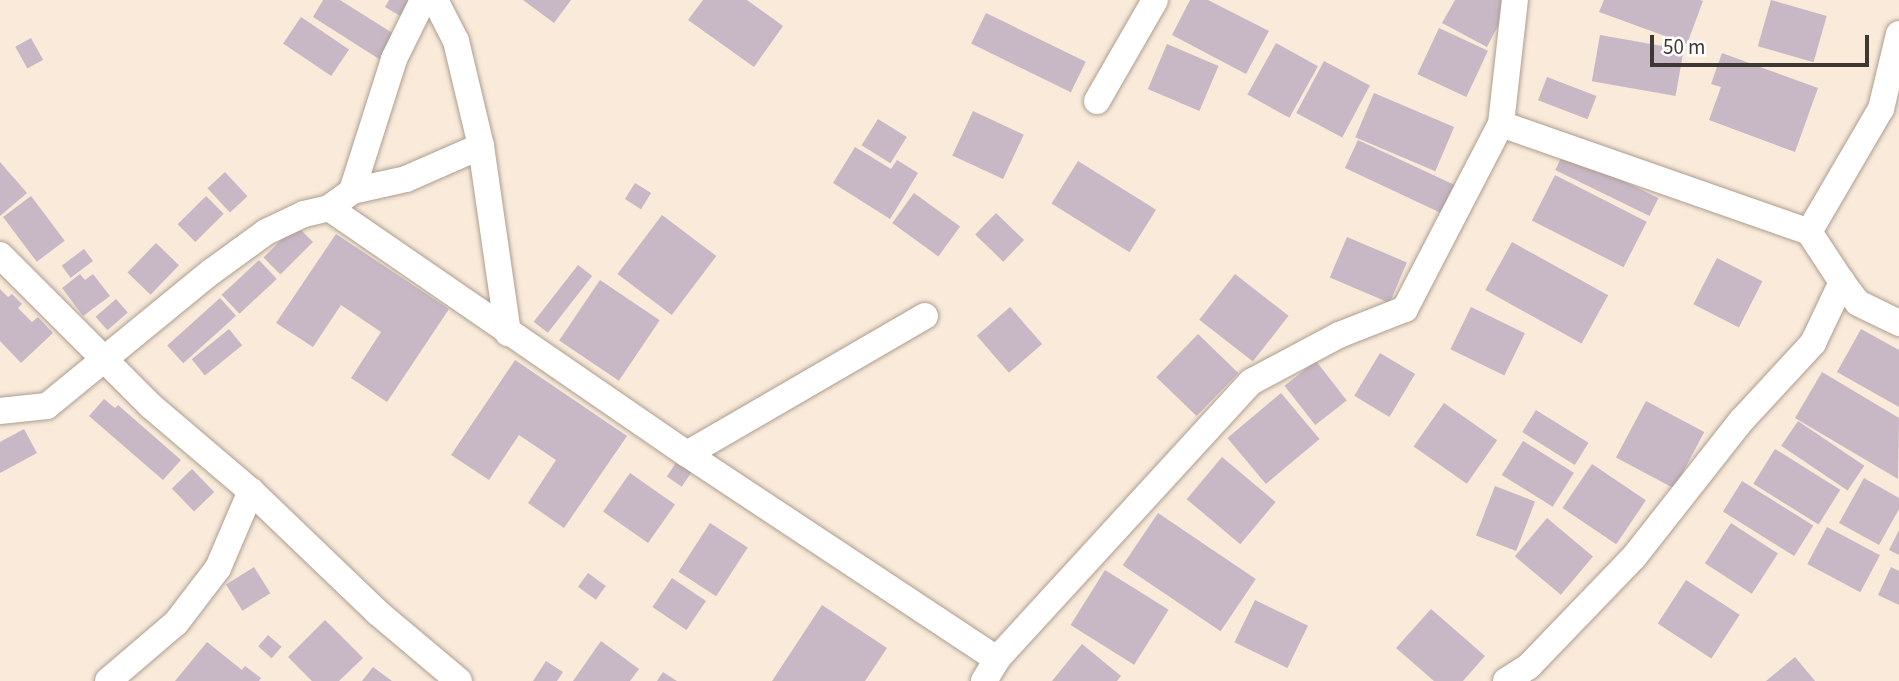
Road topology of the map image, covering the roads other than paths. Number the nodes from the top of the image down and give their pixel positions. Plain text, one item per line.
1 (423, 0) edge
2 (435, 0) edge
3 (1155, 0) edge
4 (1515, 0) edge
5 (1899, 34) edge
6 (1097, 101) dead end
7 (1501, 124) junction
8 (481, 146) junction
9 (352, 191) junction
10 (329, 208) junction
11 (1809, 232) junction
12 (0, 255) edge
13 (1842, 282) junction
14 (925, 316) dead end
15 (1899, 323) edge
16 (508, 333) junction
17 (103, 360) junction
18 (0, 411) edge
19 (687, 454) junction
20 (251, 491) junction
21 (990, 670) edge
22 (108, 681) edge
23 (459, 681) edge
24 (1506, 681) edge

1 - 9 street
2 - 8 street
3 - 6 street
4 - 7 street
5 - 11 street
7 - 11 street
7 - 21 street
8 - 9 street
8 - 16 street
9 - 10 street
10 - 16 street
10 - 17 street
11 - 13 street
12 - 17 street
13 - 15 street
13 - 24 street
14 - 19 street
16 - 19 street
17 - 18 street
17 - 20 street
19 - 21 street
20 - 22 street
20 - 23 street

